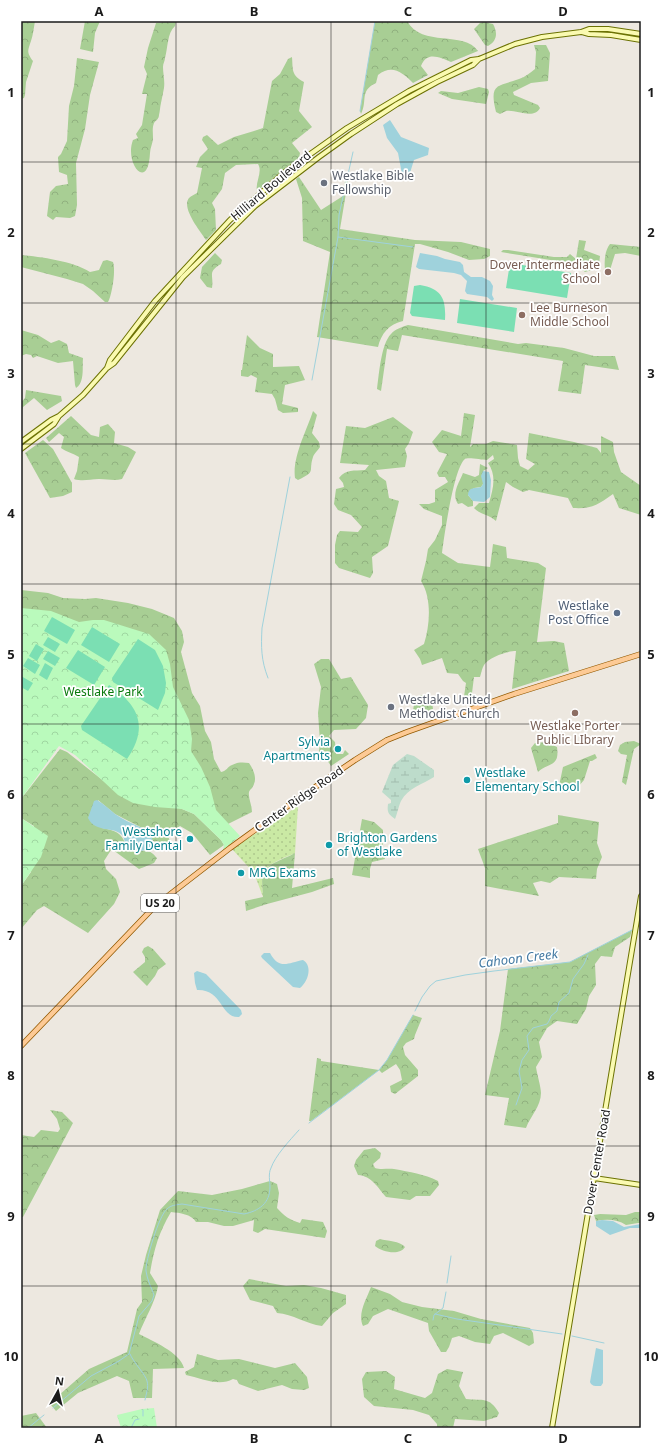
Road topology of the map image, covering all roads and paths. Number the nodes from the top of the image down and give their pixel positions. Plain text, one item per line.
1 (581, 32) junction
2 (641, 34) edge
3 (641, 40) edge
4 (479, 59) junction
5 (107, 368) junction
6 (59, 416) junction
7 (21, 442) edge
8 (21, 449) edge
9 (641, 654) edge
10 (641, 896) edge
11 (21, 1046) edge
12 (594, 1178) junction
13 (641, 1185) edge
14 (552, 1428) edge

1 - 2 main road, Hilliard Boulevard
1 - 3 main road, Hilliard Boulevard
1 - 4 main road, Hilliard Boulevard
4 - 5 main road, Hilliard Boulevard
4 - 5 main road, Hilliard Boulevard
5 - 6 main road, Hilliard Boulevard
6 - 7 main road, Hilliard Boulevard
6 - 8 main road, Hilliard Boulevard
9 - 11 main road, Center Ridge Road / US 20
10 - 12 main road, Dover Center Road
12 - 13 main road
12 - 14 main road, Dover Center Road

